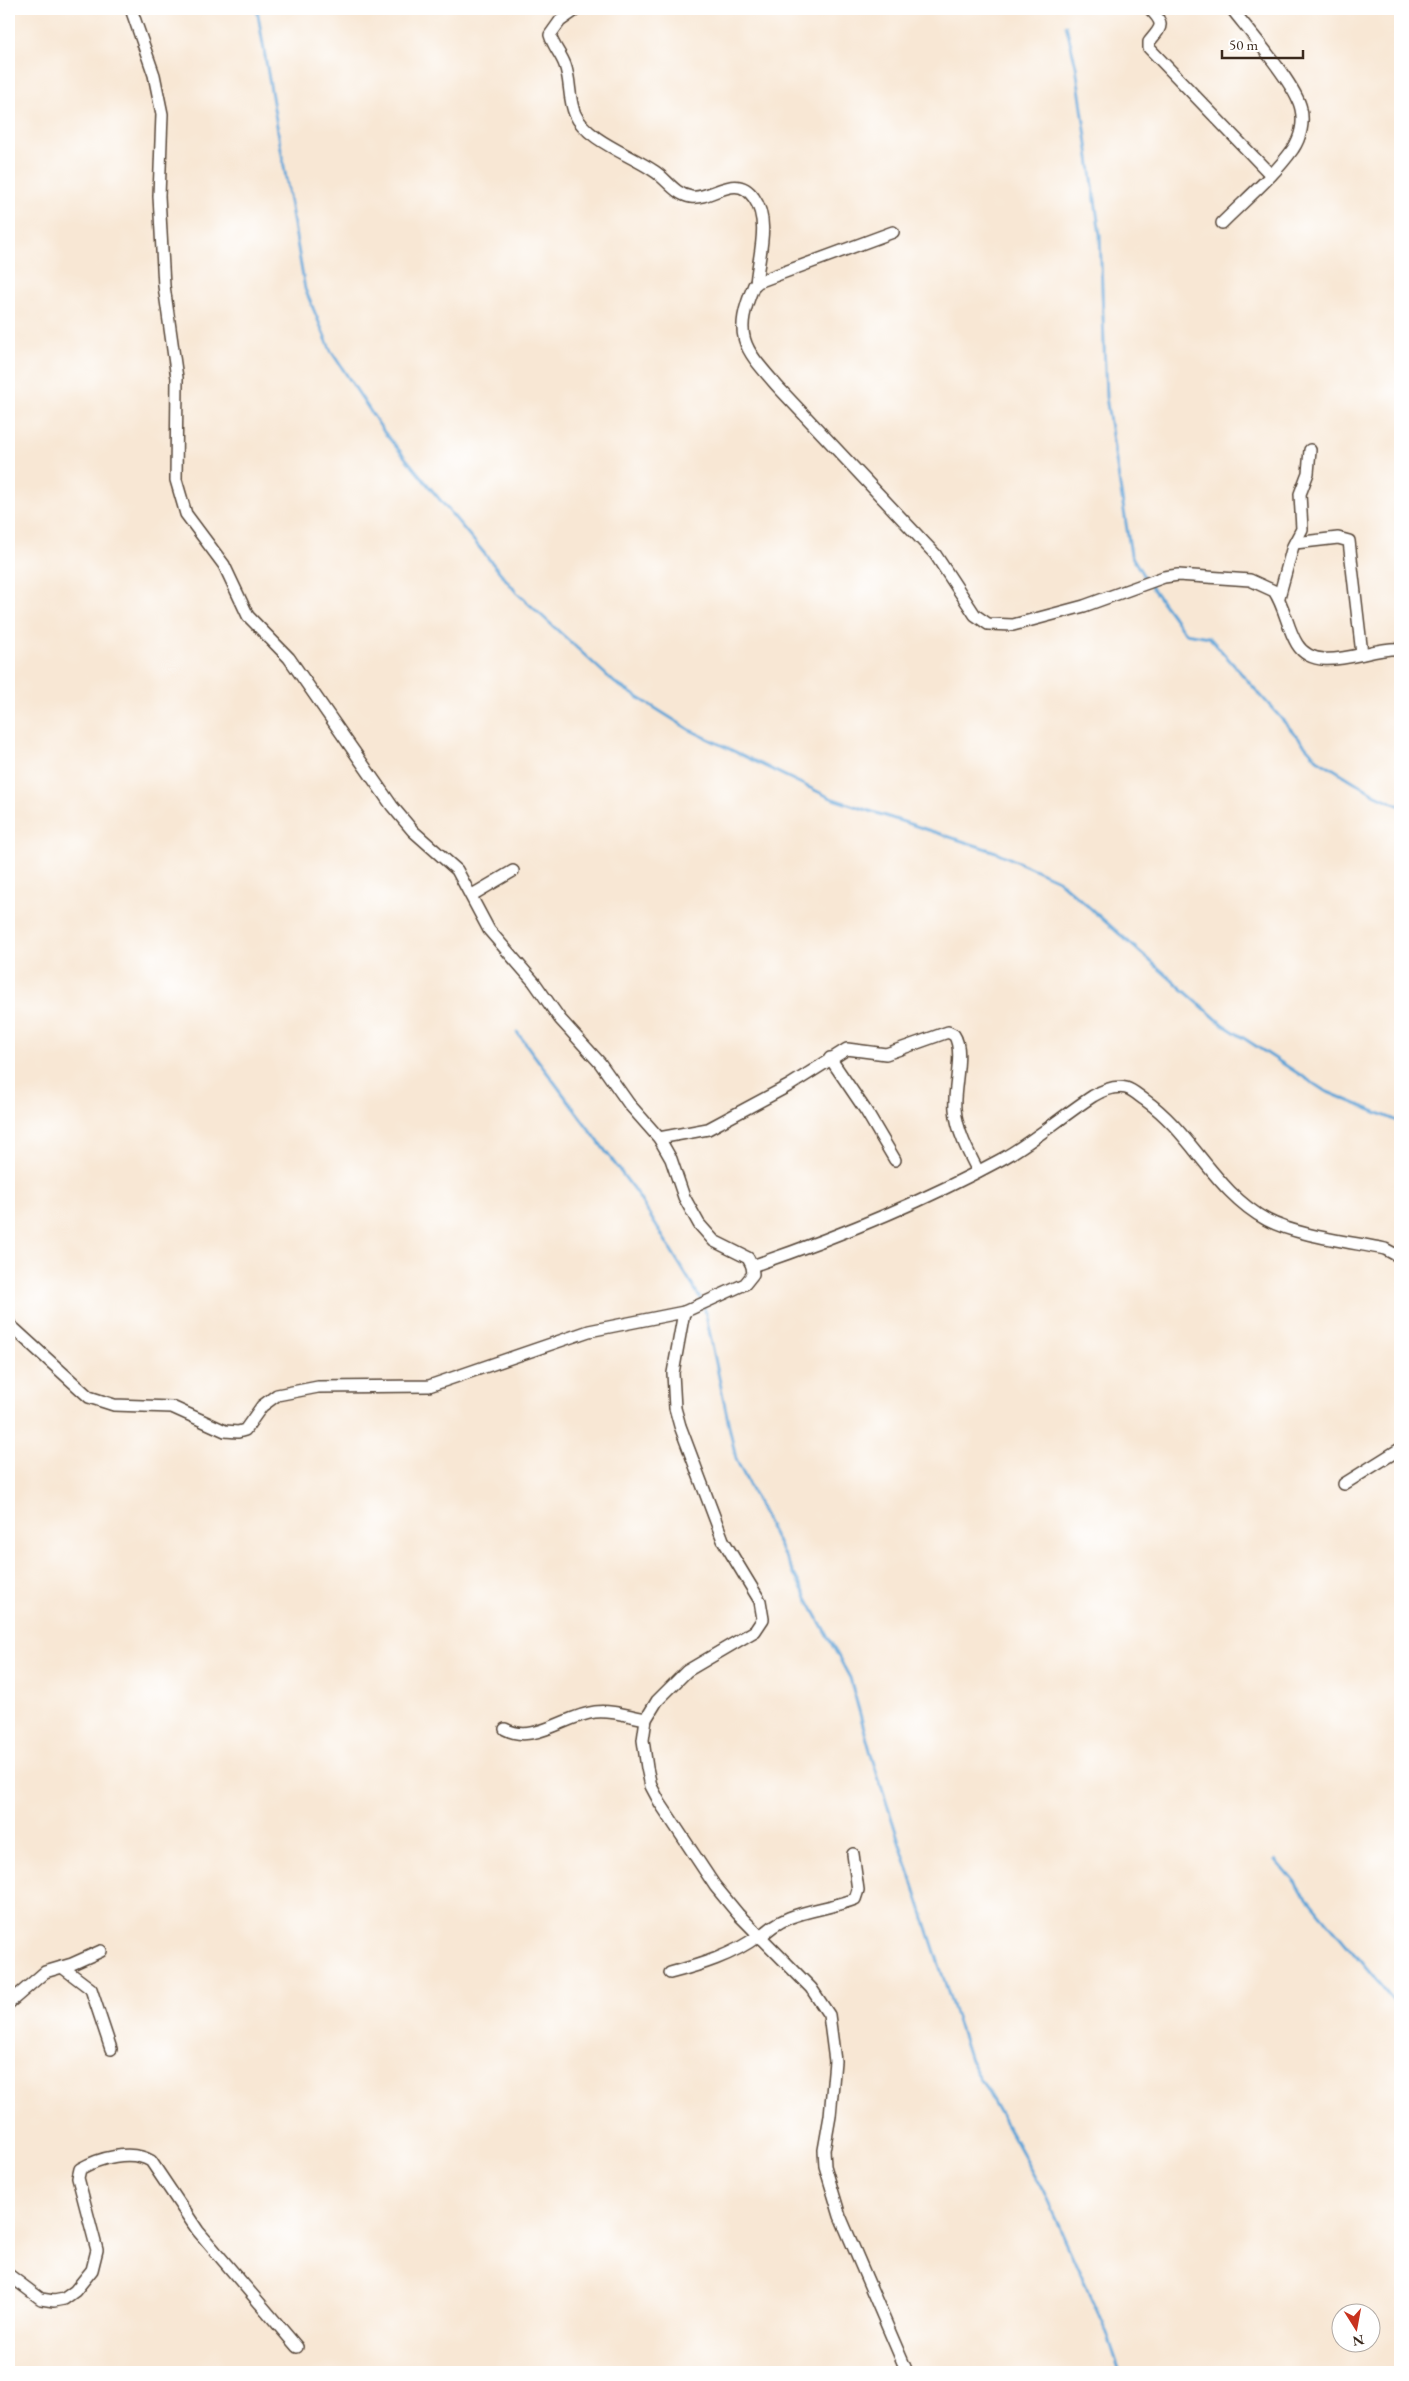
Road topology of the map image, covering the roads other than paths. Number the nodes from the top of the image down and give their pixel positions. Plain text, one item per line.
1 (131, 9) edge
2 (577, 9) edge
3 (1150, 9) edge
4 (1232, 9) edge
5 (1271, 174) junction
6 (1222, 223) dead end
7 (893, 232) dead end
8 (756, 284) junction
9 (1310, 450) dead end
10 (1295, 543) junction
11 (1279, 597) junction
12 (1400, 649) edge
13 (1362, 654) junction
14 (513, 871) dead end
15 (472, 895) junction
16 (830, 1058) junction
17 (659, 1138) junction
18 (895, 1160) dead end
19 (978, 1171) junction
20 (1400, 1257) edge
21 (752, 1266) junction
22 (684, 1312) junction
23 (9, 1324) edge
24 (1400, 1449) edge
25 (1344, 1484) dead end
26 (646, 1719) junction
27 (505, 1729) dead end
28 (853, 1854) dead end
29 (759, 1937) junction
30 (101, 1951) dead end
31 (62, 1967) junction
32 (670, 1973) dead end
33 (9, 2003) edge
34 (111, 2049) dead end
35 (9, 2275) edge
36 (297, 2346) dead end
37 (907, 2372) edge

1 - 15 street
2 - 8 street
3 - 5 street
4 - 5 street
5 - 6 street
7 - 8 street
8 - 11 street
9 - 10 street
10 - 11 street
10 - 13 street
11 - 13 street
12 - 13 street
14 - 15 street
15 - 17 street
16 - 17 street
16 - 18 street
16 - 19 street
17 - 21 street
19 - 20 street
19 - 21 street
21 - 22 street
22 - 23 street
22 - 26 street
24 - 25 street
26 - 27 street
26 - 29 street
28 - 29 street
29 - 32 street
29 - 37 street
30 - 31 street
31 - 33 street
31 - 34 street
35 - 36 street

